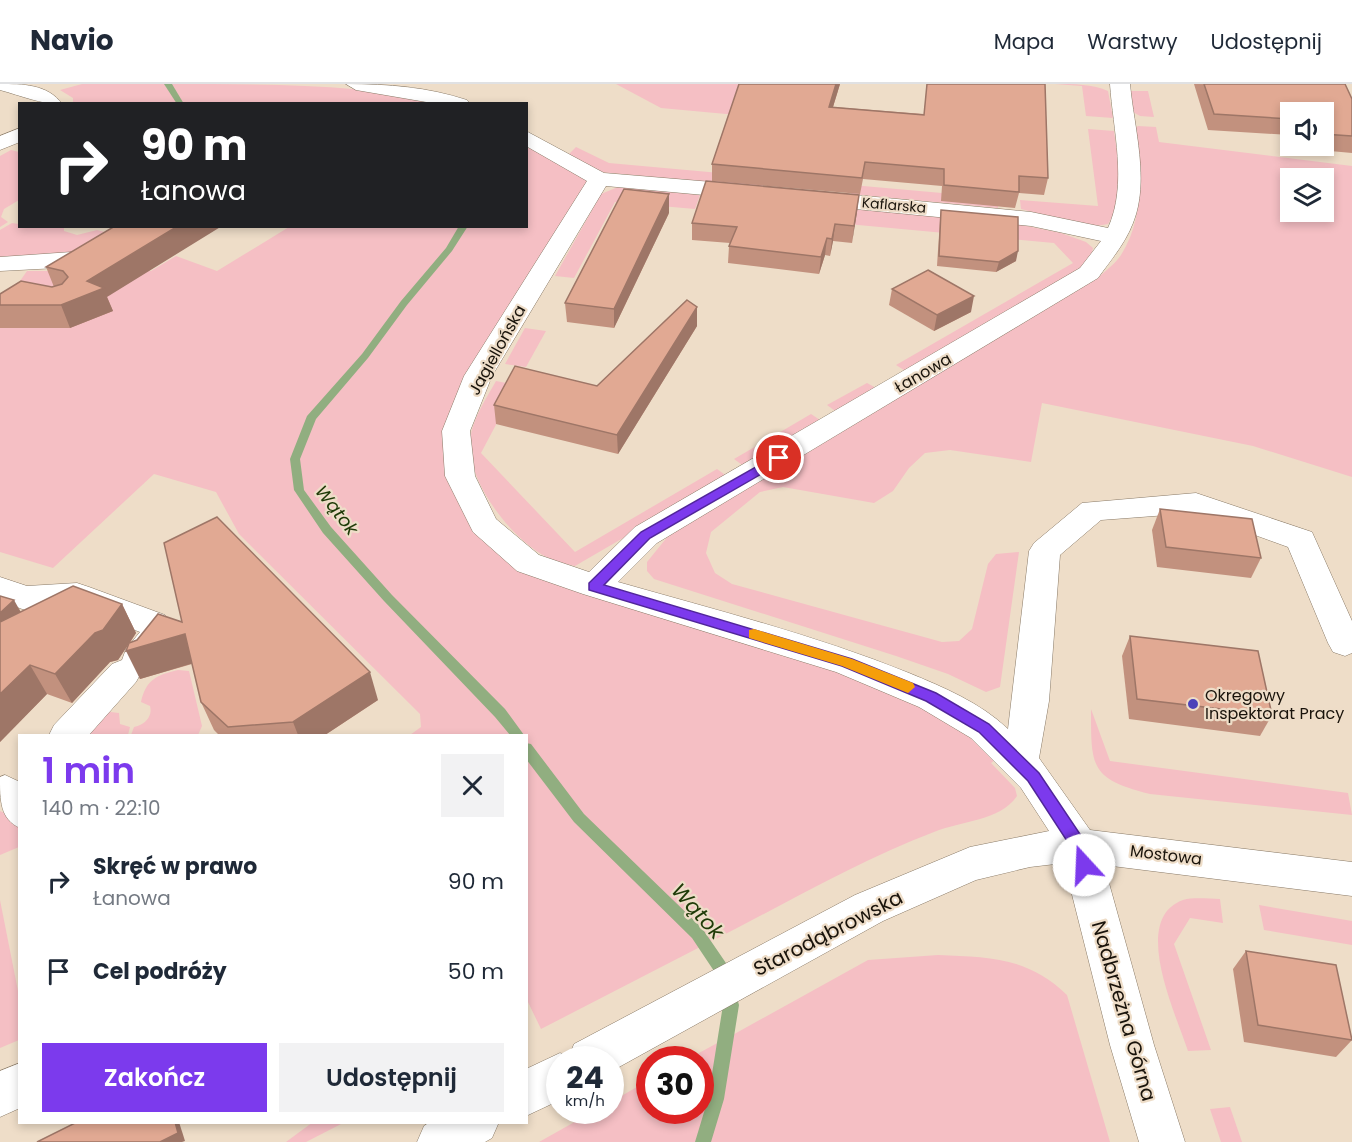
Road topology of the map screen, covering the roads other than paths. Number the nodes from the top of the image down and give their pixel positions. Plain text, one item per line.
1 (2, 84) edge
2 (356, 84) edge
3 (1120, 84) edge
4 (50, 102) edge
5 (454, 102) edge
6 (18, 135) edge
7 (528, 139) edge
8 (0, 145) edge
9 (18, 150) edge
10 (599, 179) junction
11 (774, 195) edge
12 (798, 197) edge
13 (140, 228) edge
14 (1115, 237) junction
15 (7, 264) edge
16 (7, 289) edge
17 (594, 586) junction
18 (0, 589) edge
19 (1350, 650) edge
20 (68, 734) edge
21 (1020, 762) junction
22 (1079, 845) junction
23 (1352, 879) edge
24 (615, 1046) edge
25 (18, 1086) edge
26 (0, 1094) edge
27 (472, 1124) edge
28 (440, 1142) edge
29 (1162, 1142) edge

1 - 4 street
2 - 5 street
3 - 14 street, Łanowa
6 - 8 street
7 - 10 street
8 - 9 street
10 - 11 street
10 - 17 street, Jagiellońska
12 - 14 street, Kaflarska
13 - 15 street
14 - 17 street, Łanowa
15 - 16 street
17 - 21 street
18 - 20 street
19 - 21 street
21 - 22 street
22 - 23 street, Mostowa
22 - 24 street, Starodąbrowska
22 - 29 street, Nadbrzeżna Górna
25 - 26 street
27 - 28 street

